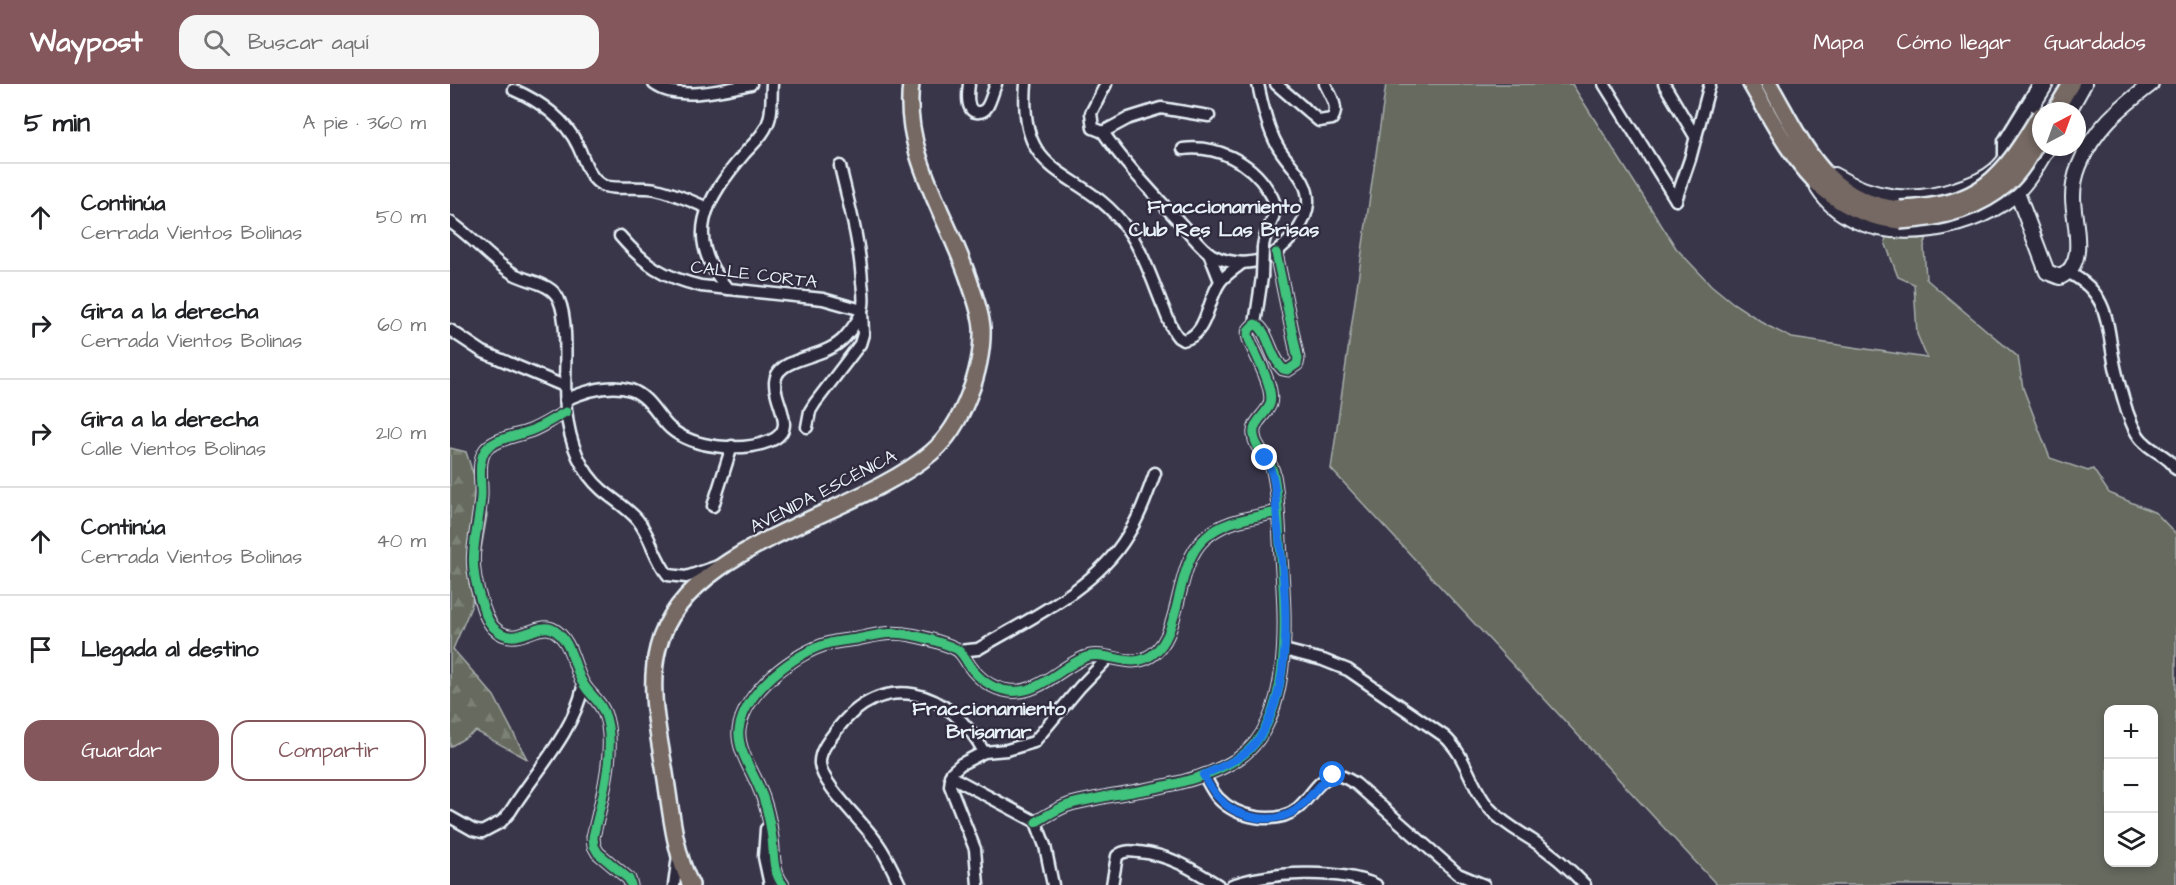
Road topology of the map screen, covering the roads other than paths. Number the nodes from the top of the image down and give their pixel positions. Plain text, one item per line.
1 (654, 84) edge
2 (751, 84) edge
3 (772, 84) edge
4 (911, 84) edge
5 (969, 84) edge
6 (996, 84) edge
7 (1026, 84) edge
8 (1106, 84) edge
9 (1258, 84) edge
10 (1276, 84) edge
11 (1325, 84) edge
12 (1604, 84) edge
13 (1664, 84) edge
14 (1710, 84) edge
15 (1751, 84) edge
16 (1769, 84) edge
17 (2039, 84) edge
18 (2047, 84) edge
19 (2058, 84) edge
20 (2071, 84) edge
21 (2085, 84) edge
22 (2151, 84) edge
23 (514, 90) dead end
24 (2047, 102) edge
25 (2060, 102) edge
26 (2075, 102) edge
27 (1209, 116) dead end
28 (2032, 129) edge
29 (1104, 132) junction
30 (1696, 138) junction
31 (1183, 149) dead end
32 (2032, 151) edge
33 (2043, 156) edge
34 (2004, 159) junction
35 (840, 166) dead end
36 (1812, 169) junction
37 (2018, 192) junction
38 (708, 208) junction
39 (1900, 215) junction
40 (450, 222) edge
41 (620, 236) dead end
42 (1209, 253) junction
43 (1276, 253) junction
44 (1242, 263) junction
45 (2069, 273) junction
46 (1220, 282) junction
47 (728, 289) junction
48 (862, 310) junction
49 (1255, 324) junction
50 (450, 330) edge
51 (564, 386) junction
52 (565, 400) junction
53 (566, 412) junction
54 (807, 427) dead end
55 (732, 446) junction
56 (2176, 470) edge
57 (1155, 473) dead end
58 (713, 506) dead end
59 (1277, 512) junction
60 (722, 566) junction
61 (1284, 650) junction
62 (959, 651) junction
63 (1108, 658) junction
64 (583, 687) junction
65 (984, 752) junction
66 (1203, 775) junction
67 (950, 776) junction
68 (450, 817) edge
69 (768, 819) junction
70 (1036, 822) junction
71 (679, 854) junction
72 (631, 885) edge
73 (674, 885) edge
74 (691, 885) edge
75 (770, 885) edge
76 (783, 885) edge
77 (900, 885) edge
78 (978, 885) edge
79 (1053, 885) edge
80 (1112, 885) edge
81 (1218, 885) edge
82 (1232, 885) edge
83 (1376, 885) edge
84 (1484, 885) edge
85 (1585, 885) edge

1 - 2 street
3 - 38 street
4 - 60 main road, AVENIDA ESCÉNICA
5 - 6 street
7 - 46 street
8 - 29 street
9 - 43 street
10 - 11 street
12 - 30 street
13 - 30 street
14 - 30 street
15 - 36 main road
16 - 36 main road
17 - 34 street
18 - 34 street
19 - 24 main road
20 - 25 main road
21 - 26 street
22 - 45 main road
23 - 38 street
27 - 29 street
28 - 39 main road, bridge
29 - 42 street
31 - 49 street, bridge
32 - 39 main road, bridge
33 - 37 street
34 - 36 street
34 - 37 main road
35 - 48 street
36 - 37 street
36 - 39 main road
37 - 45 main road
38 - 47 street
40 - 51 street
41 - 47 street, CALLE CORTA
42 - 44 street
42 - 46 street
43 - 44 street
43 - 49 street
44 - 46 street
45 - 56 street
47 - 48 street, CALLE CORTA
48 - 54 street
48 - 55 street
49 - 59 street
50 - 51 street
51 - 52 street
52 - 53 street
52 - 55 street
53 - 60 street
53 - 64 street
55 - 58 street
57 - 62 street
59 - 61 street
59 - 63 street
60 - 71 main road, AVENIDA ESCÉNICA
61 - 66 street
61 - 85 street
62 - 63 street
62 - 69 street
63 - 65 street
64 - 68 street
64 - 72 street
65 - 67 street
65 - 77 street
66 - 70 street
66 - 84 street
67 - 70 street
67 - 78 street
69 - 75 street
69 - 76 street
70 - 79 street
71 - 73 street
71 - 74 main road, AVENIDA ESCÉNICA
80 - 81 street
82 - 83 street

